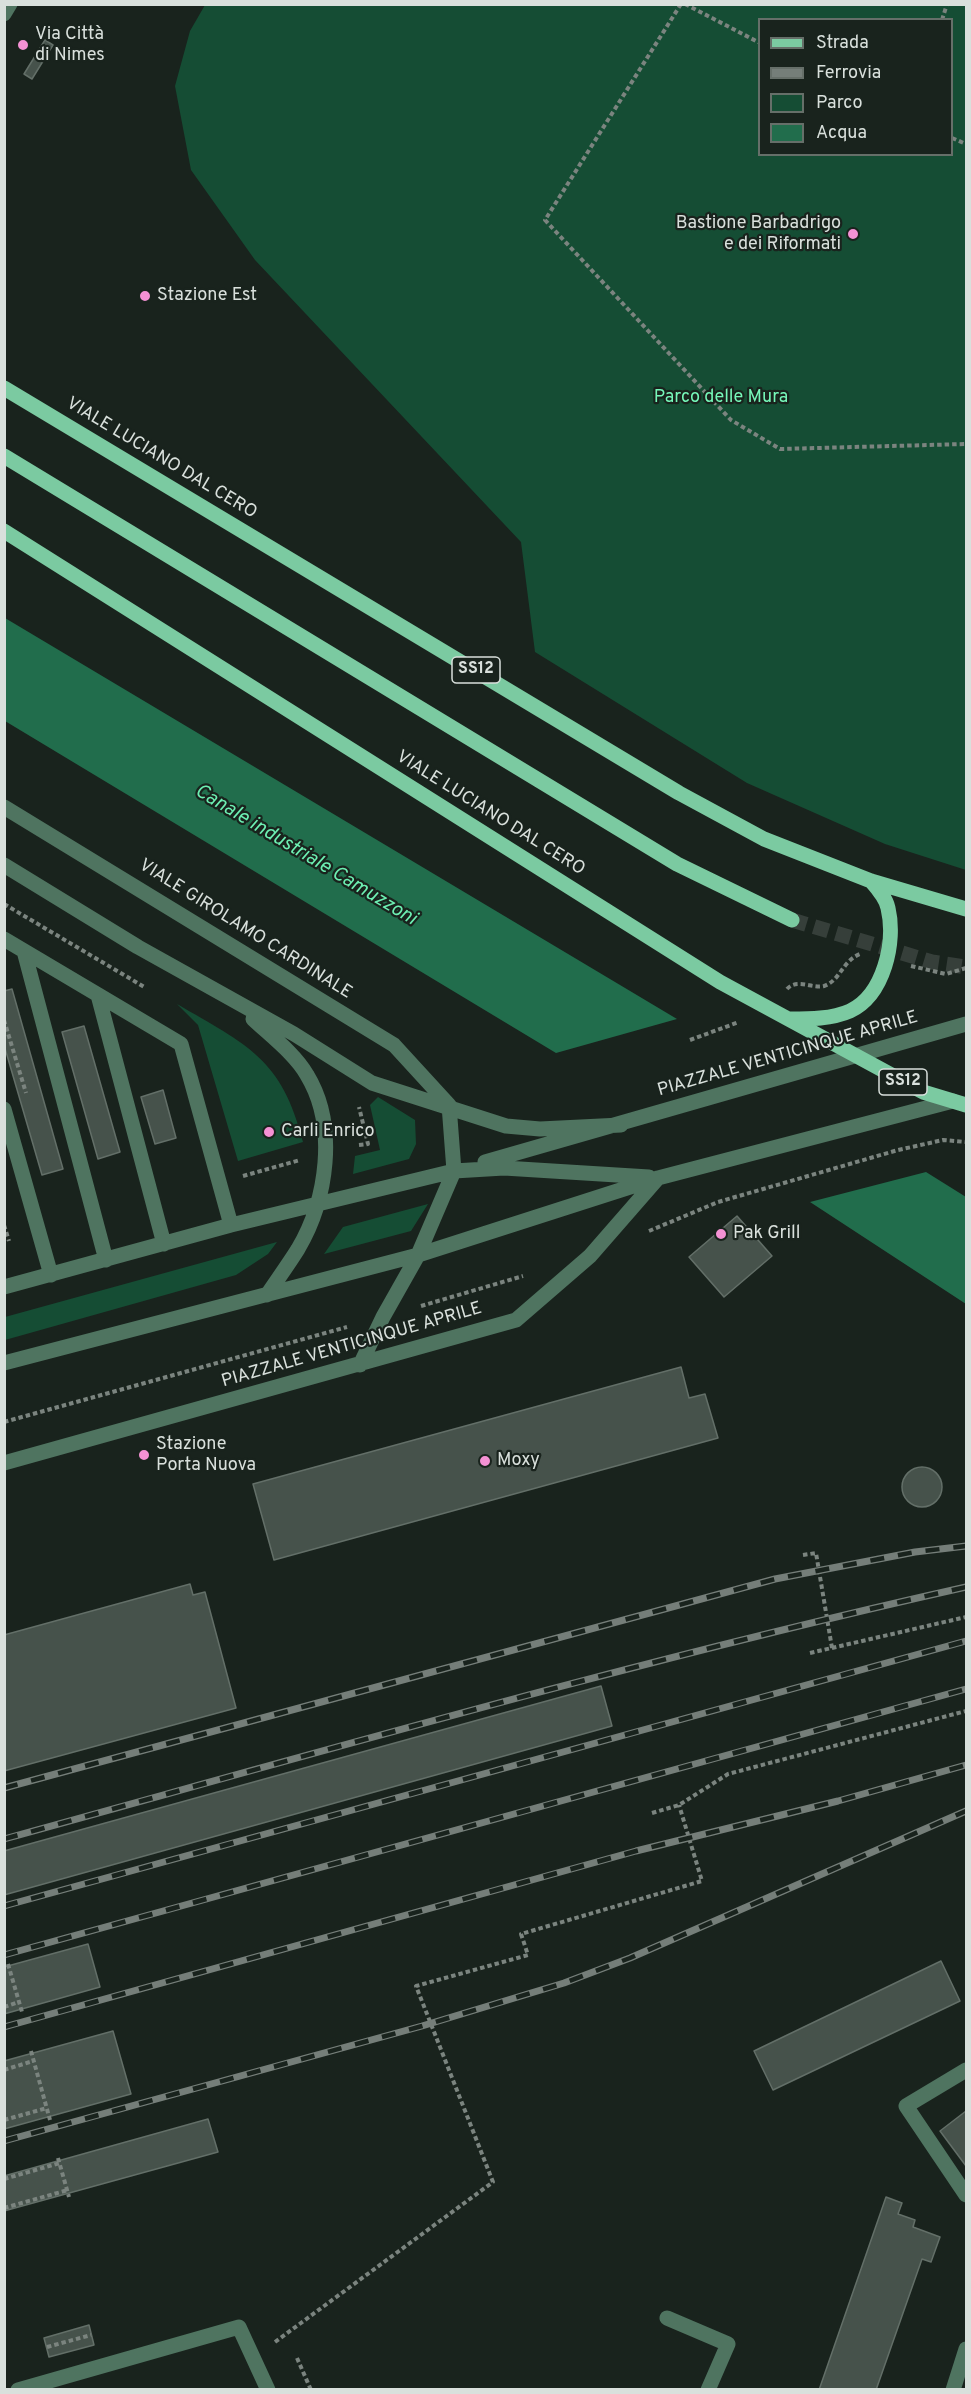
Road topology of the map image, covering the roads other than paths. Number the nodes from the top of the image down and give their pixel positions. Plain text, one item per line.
1 (10, 4) edge
2 (4, 14) edge
3 (4, 388) edge
4 (4, 456) edge
5 (4, 531) edge
6 (4, 807) edge
7 (4, 865) edge
8 (871, 881) junction
9 (966, 909) edge
10 (792, 920) tunnel mouth
11 (4, 939) edge
12 (24, 951) junction
13 (98, 995) junction
14 (240, 1006) junction
15 (790, 1019) junction
16 (966, 1024) edge
17 (854, 1057) junction
18 (962, 1101) edge
19 (449, 1106) junction
20 (4, 1109) edge
21 (621, 1125) junction
22 (506, 1126) joint
23 (454, 1171) junction
24 (658, 1178) junction
25 (318, 1204) junction
26 (231, 1225) junction
27 (164, 1244) junction
28 (418, 1255) junction
29 (106, 1260) junction
30 (51, 1275) junction
31 (4, 1287) edge
32 (267, 1295) junction
33 (4, 1364) edge
34 (360, 1365) junction
35 (4, 1463) edge
36 (966, 2070) edge
37 (966, 2195) edge
38 (667, 2318) dead end
39 (966, 2349) edge
40 (18, 2390) edge
41 (268, 2390) edge
42 (708, 2390) edge
43 (952, 2390) edge

1 - 2 street
3 - 8 main road, VIALE LUCIANO DAL CERO / SS12
4 - 10 main road
5 - 15 main road, VIALE LUCIANO DAL CERO / SS12
6 - 19 street, VIALE GIROLAMO CARDINALE
7 - 14 street, VIALE GIROLAMO CARDINALE
8 - 9 main road, VIALE LUCIANO DAL CERO / SS12
8 - 15 main road
11 - 12 street
12 - 13 street
12 - 29 street
13 - 26 street
13 - 27 street
14 - 19 street, VIALE GIROLAMO CARDINALE
14 - 25 street
15 - 17 main road, VIALE LUCIANO DAL CERO / SS12
16 - 17 street, PIAZZALE VENTICINQUE APRILE
17 - 18 main road, VIALE LUCIANO DAL CERO / SS12
17 - 21 street, PIAZZALE VENTICINQUE APRILE
18 - 24 street
19 - 22 street, VIALE GIROLAMO CARDINALE
19 - 23 street
20 - 30 street
21 - 22 street, PIAZZALE VENTICINQUE APRILE
21 - 23 street, PIAZZALE VENTICINQUE APRILE
23 - 24 street
23 - 25 street
23 - 28 street
24 - 28 street
24 - 34 street, PIAZZALE VENTICINQUE APRILE
25 - 26 street
25 - 32 street
26 - 27 street
27 - 29 street
28 - 32 street
28 - 34 street
29 - 30 street
30 - 31 street
32 - 33 street
34 - 35 street, PIAZZALE VENTICINQUE APRILE
36 - 37 street
38 - 42 street
39 - 43 street
40 - 41 street

